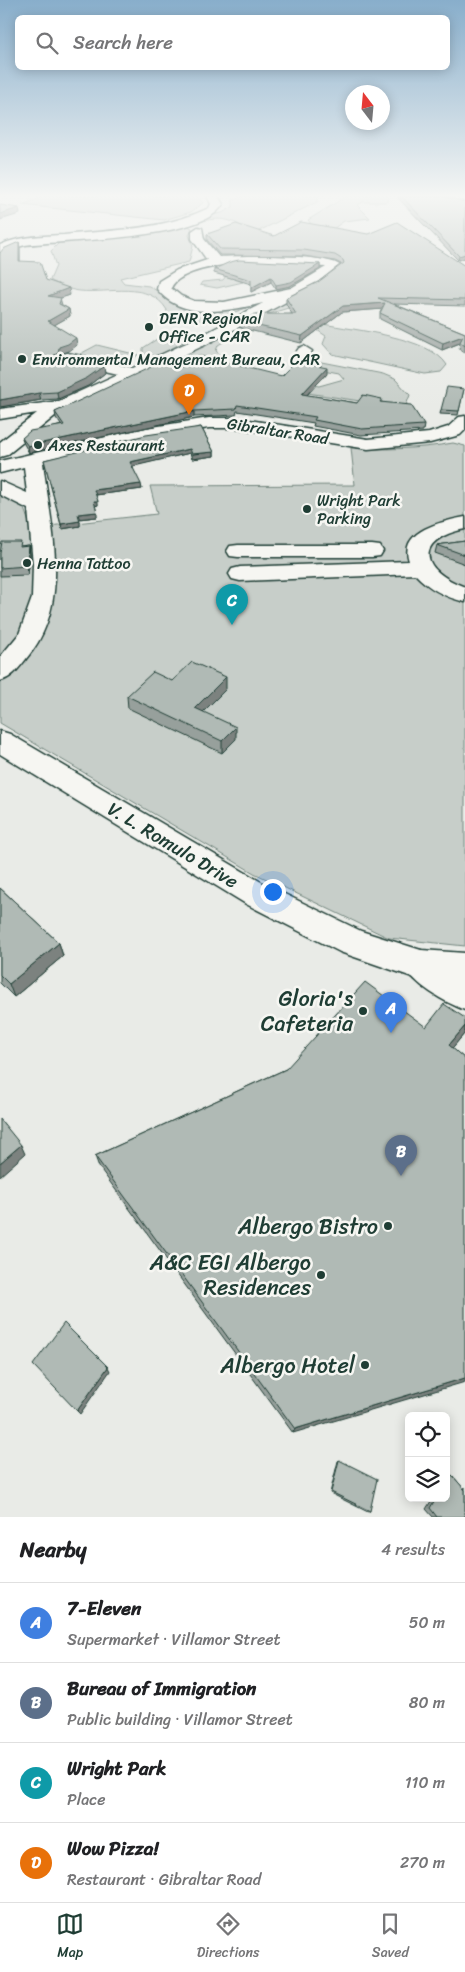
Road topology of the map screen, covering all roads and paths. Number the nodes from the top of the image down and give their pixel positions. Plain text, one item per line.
1 (192, 267) edge
2 (334, 267) edge
3 (188, 268) junction
4 (211, 275) dead end
5 (290, 292) junction
6 (68, 358) edge
7 (134, 373) junction
8 (65, 403) junction
9 (0, 414) edge
10 (465, 421) edge
11 (0, 451) edge
12 (34, 459) junction
13 (0, 467) edge
14 (0, 487) edge
15 (36, 506) junction
16 (465, 523) edge
17 (419, 559) junction
18 (239, 563) dead end
19 (465, 595) edge
20 (3, 667) edge
21 (0, 742) edge
22 (421, 964) junction
23 (465, 968) edge
24 (465, 994) edge

1 - 3 street
2 - 5 street
3 - 4 street
3 - 5 street
5 - 7 street
6 - 7 street
7 - 8 street
8 - 9 street
8 - 11 street
10 - 12 street, Gibraltar Road
12 - 13 street, Gibraltar Road
12 - 15 street
14 - 15 street
15 - 20 street
16 - 17 street
17 - 18 street
17 - 19 street
21 - 22 street, V. L. Romulo Drive
22 - 23 street, V. L. Romulo Drive
22 - 24 street

